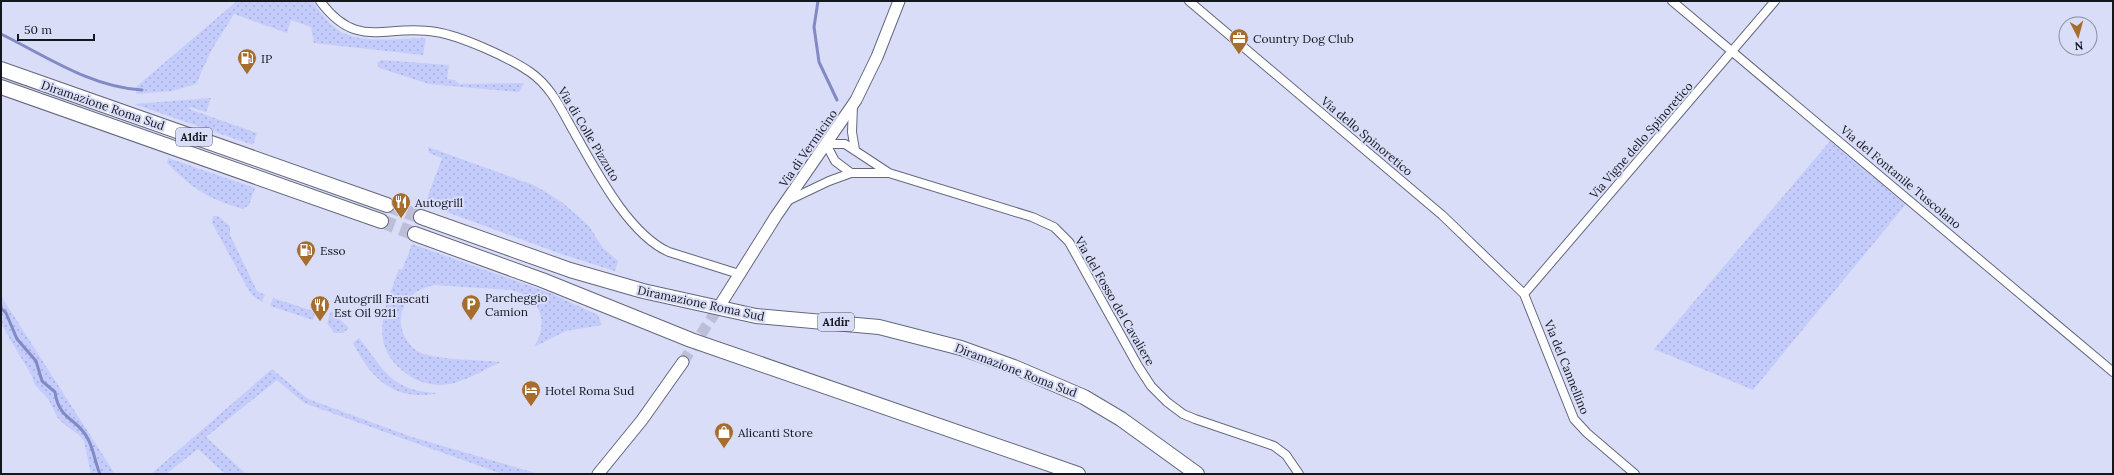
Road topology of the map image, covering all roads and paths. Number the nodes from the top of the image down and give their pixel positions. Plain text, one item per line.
1 (320, 1) edge
2 (898, 1) edge
3 (1189, 1) edge
4 (1672, 1) edge
5 (1775, 1) edge
6 (1733, 51) junction
7 (1, 69) edge
8 (1, 87) edge
9 (853, 105) junction
10 (826, 144) junction
11 (856, 150) junction
12 (888, 173) junction
13 (851, 174) junction
14 (787, 201) junction
15 (387, 205) tunnel mouth
16 (421, 217) tunnel mouth
17 (381, 221) tunnel mouth
18 (415, 234) tunnel mouth
19 (739, 274) junction
20 (1524, 294) junction
21 (722, 302) tunnel mouth
22 (683, 362) tunnel mouth
23 (2113, 372) edge
24 (598, 474) edge
25 (1078, 474) edge
26 (1197, 474) edge
27 (1299, 474) edge
28 (1635, 474) edge

1 - 19 street, Via di Colle Pizzuto
2 - 9 main road, Via di Vermicino
3 - 20 street, Via dello Spinoretico
4 - 6 street, Via del Fontanile Tuscolano
5 - 6 street, Via Vigne dello Spinoretico
6 - 20 street, Via Vigne dello Spinoretico
6 - 23 street, Via del Fontanile Tuscolano
7 - 15 highway, Diramazione Roma Sud / A1dir
8 - 17 highway, Diramazione Roma Sud / A1dir
9 - 10 main road, Via di Vermicino
9 - 11 street
10 - 11 street
10 - 13 street
10 - 14 main road, Via di Vermicino
11 - 12 street
12 - 13 street
12 - 27 street, Via del Fosso del Cavaliere
13 - 14 street
14 - 19 main road, Via di Vermicino
16 - 26 highway, Diramazione Roma Sud / A1dir
18 - 25 highway
19 - 21 main road, Via di Vermicino
20 - 28 street, Via del Cannellino
22 - 24 main road

